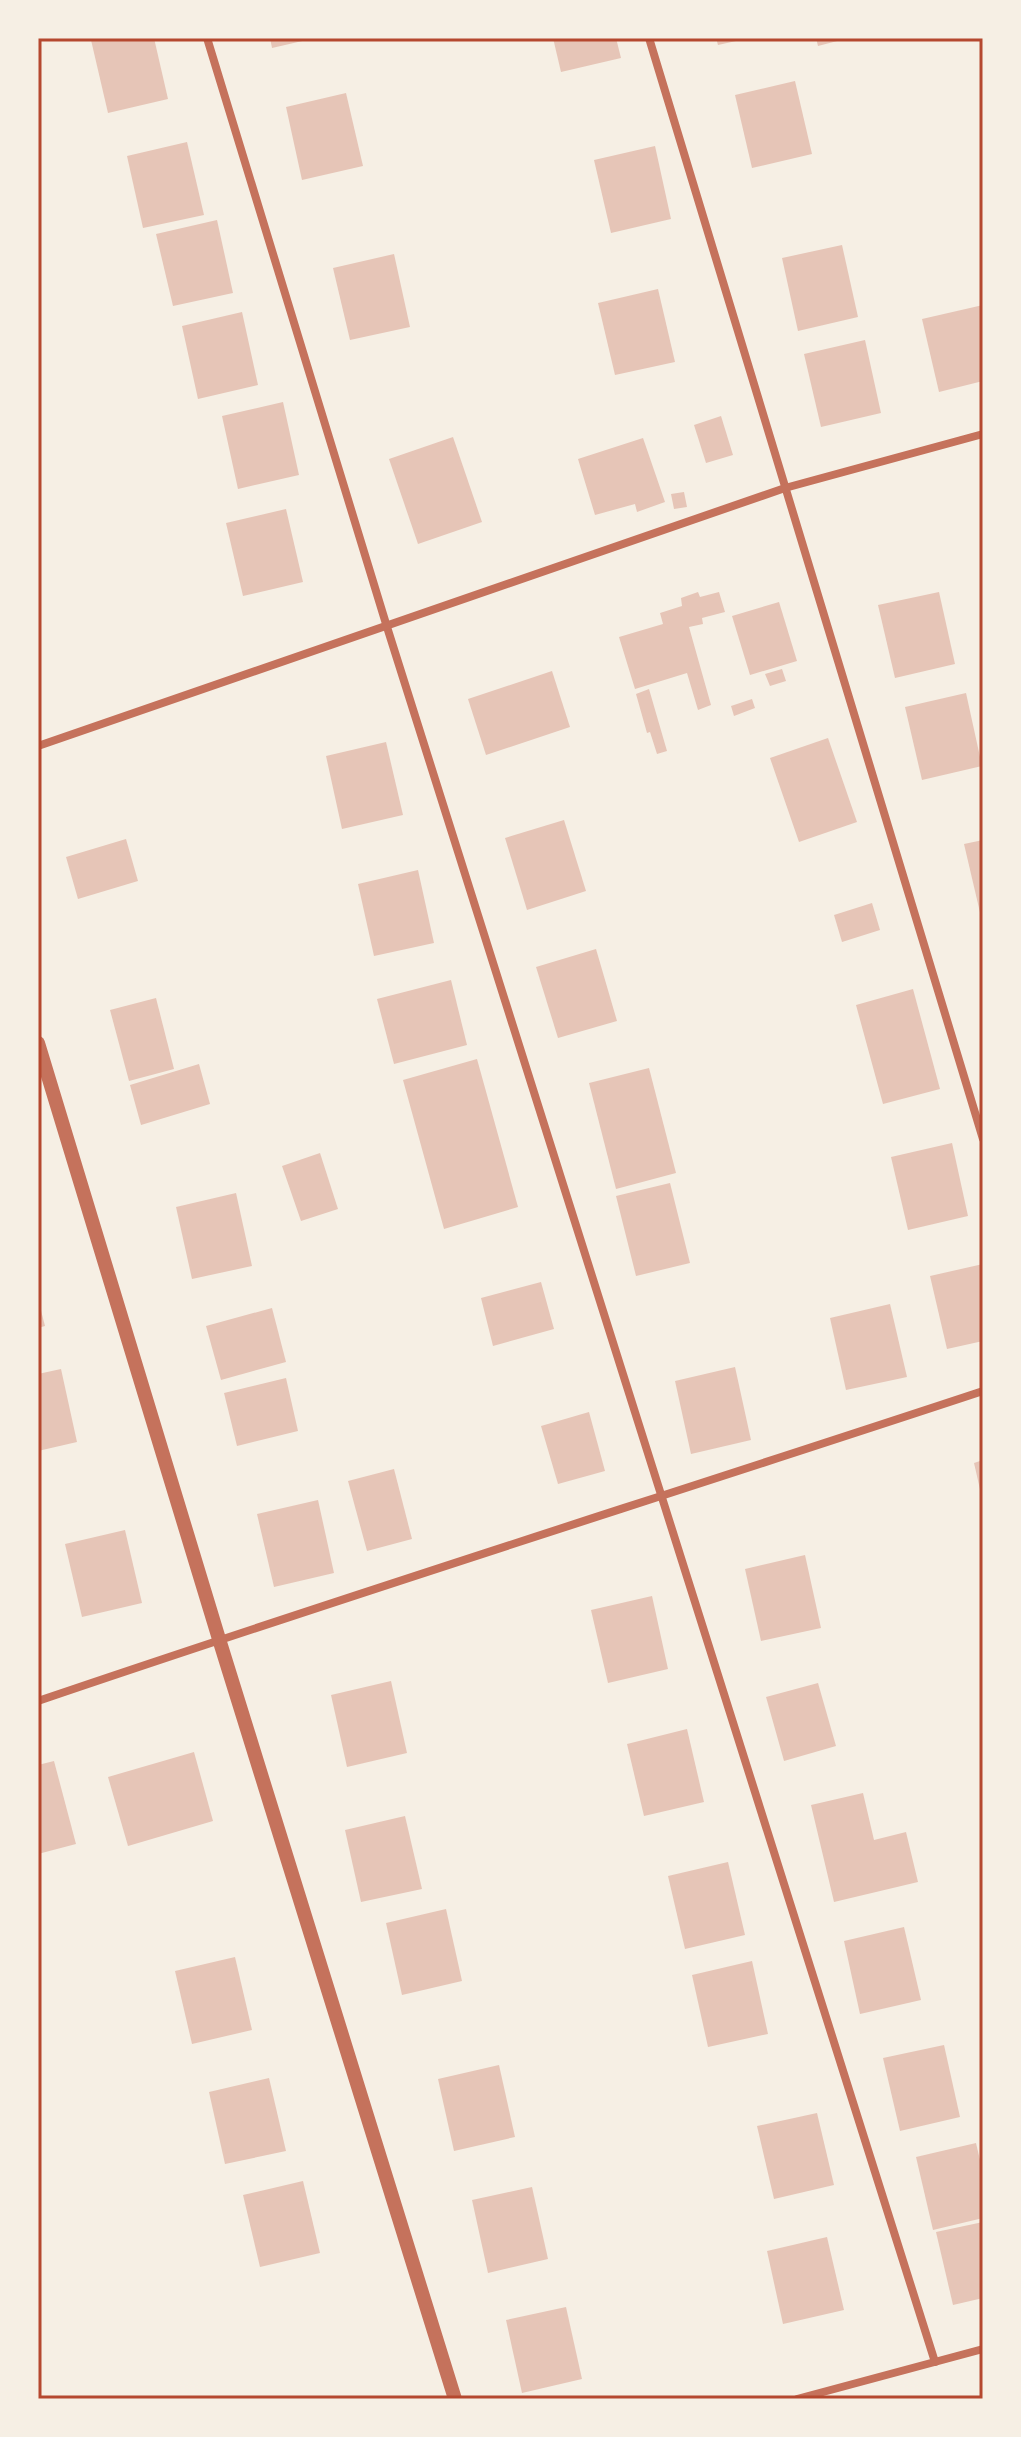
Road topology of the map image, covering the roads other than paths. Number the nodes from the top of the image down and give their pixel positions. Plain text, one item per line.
1 (207, 38) edge
2 (649, 38) edge
3 (983, 434) edge
4 (785, 488) junction
5 (387, 627) junction
6 (38, 746) edge
7 (38, 1043) edge
8 (983, 1139) edge
9 (983, 1391) edge
10 (662, 1497) junction
11 (219, 1639) junction
12 (38, 1701) edge
13 (983, 2349) edge
14 (935, 2362) junction
15 (455, 2399) edge
16 (797, 2399) edge

1 - 5 street
2 - 4 street
3 - 4 street
4 - 5 street
4 - 8 street
5 - 6 street
5 - 10 street
7 - 11 street
9 - 10 street
10 - 11 street
10 - 14 street
11 - 12 street
11 - 15 street
13 - 14 street
14 - 16 street

